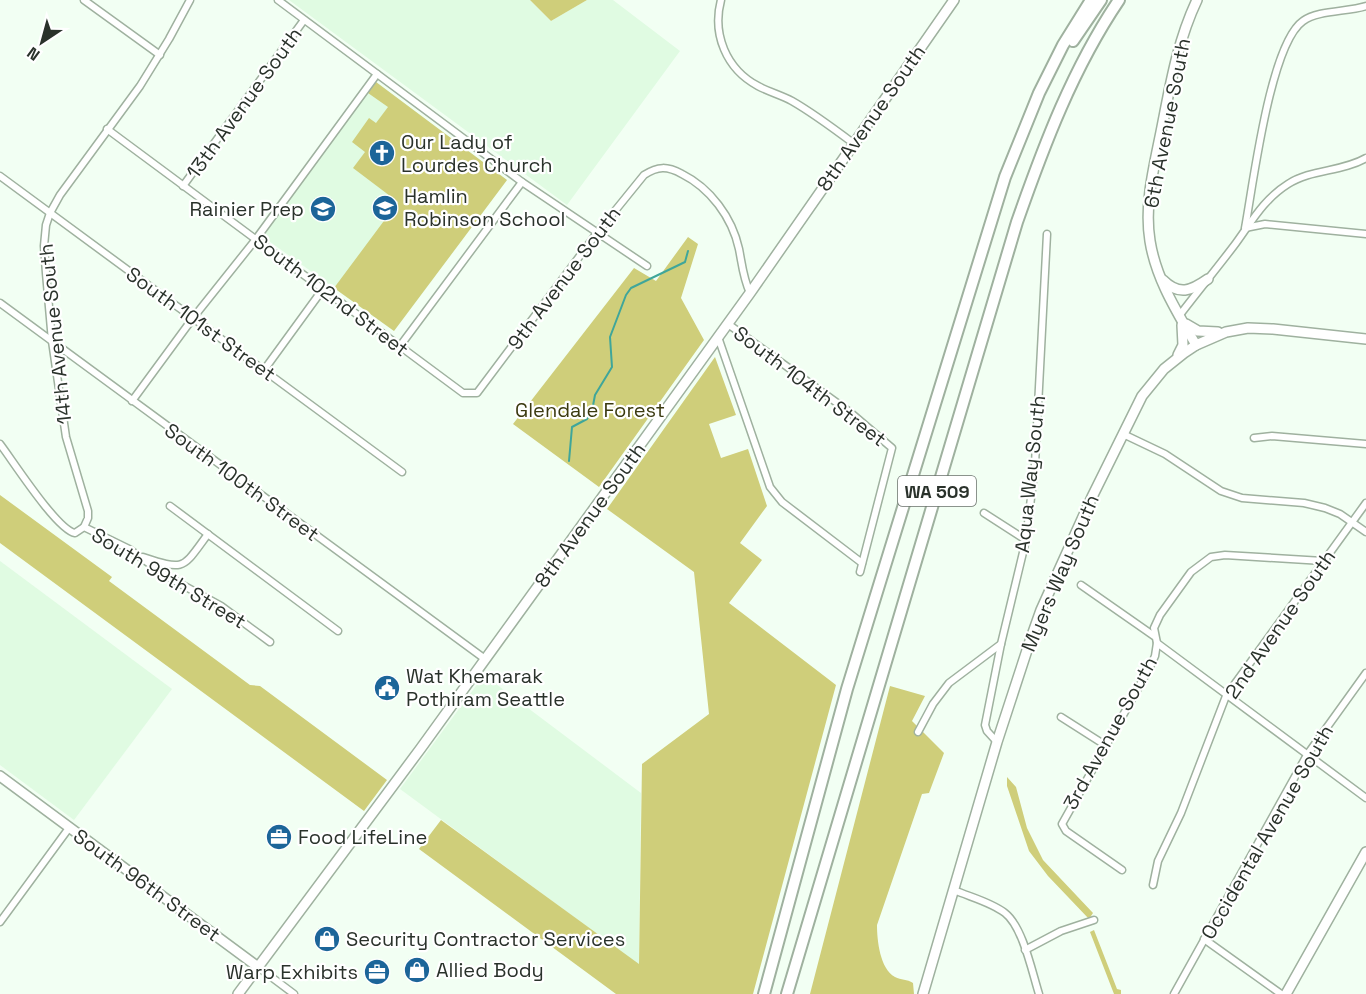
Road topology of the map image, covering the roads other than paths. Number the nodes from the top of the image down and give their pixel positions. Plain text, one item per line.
1 (84, 0) edge
2 (190, 0) edge
3 (278, 0) edge
4 (721, 0) edge
5 (954, 0) edge
6 (1091, 0) edge
7 (1101, 0) edge
8 (1119, 0) edge
9 (1197, 0) edge
10 (1356, 0) edge
11 (1366, 6) edge
12 (1357, 8) junction
13 (304, 20) junction
14 (160, 55) junction
15 (377, 74) junction
16 (1027, 125) junction
17 (107, 129) junction
18 (853, 143) junction
19 (1366, 158) edge
20 (0, 176) edge
21 (522, 182) junction
22 (183, 186) junction
23 (50, 213) junction
24 (1245, 228) junction
25 (597, 233) junction
26 (1047, 234) dead end
27 (1366, 234) edge
28 (256, 239) junction
29 (647, 266) dead end
30 (1160, 276) junction
31 (1208, 279) junction
32 (323, 289) junction
33 (750, 293) junction
34 (0, 303) edge
35 (192, 318) junction
36 (1180, 318) junction
37 (728, 324) junction
38 (1226, 332) junction
39 (718, 337) junction
40 (1366, 339) edge
41 (52, 341) junction
42 (1196, 345) junction
43 (400, 346) junction
44 (1170, 364) junction
45 (264, 370) junction
46 (470, 394) joint
47 (132, 401) junction
48 (1123, 434) junction
49 (1254, 438) dead end
50 (0, 444) edge
51 (1366, 444) edge
52 (402, 471) dead end
53 (1366, 503) edge
54 (170, 506) dead end
55 (984, 513) dead end
56 (1352, 522) junction
57 (84, 527) junction
58 (1366, 532) edge
59 (208, 534) junction
60 (1026, 540) junction
61 (140, 556) junction
62 (1323, 561) junction
63 (862, 563) junction
64 (860, 572) dead end
65 (1082, 585) dead end
66 (338, 631) dead end
67 (1154, 636) junction
68 (270, 642) dead end
69 (1156, 643) junction
70 (1001, 644) junction
71 (485, 659) junction
72 (1366, 673) edge
73 (1226, 696) junction
74 (1061, 717) dead end
75 (918, 732) dead end
76 (997, 742) junction
77 (1105, 745) junction
78 (1307, 756) junction
79 (0, 777) edge
80 (1366, 798) edge
81 (69, 828) junction
82 (1366, 852) edge
83 (1122, 870) dead end
84 (1153, 885) dead end
85 (954, 890) junction
86 (1094, 920) dead end
87 (0, 922) edge
88 (1204, 939) junction
89 (1025, 950) junction
90 (258, 967) junction
91 (238, 994) edge
92 (294, 994) edge
93 (764, 994) edge
94 (787, 994) edge
95 (923, 994) edge
96 (1039, 994) edge
97 (1174, 994) edge
98 (1281, 994) edge
99 (1286, 994) edge

1 - 14 street
2 - 14 street, 14th Avenue South
3 - 13 street
4 - 18 street
5 - 18 street, 8th Avenue South
6 - 16 highway
7 - 16 highway, WA 509
8 - 94 highway, WA 509
9 - 30 street, 6th Avenue South
10 - 12 street
11 - 12 street
12 - 24 street
13 - 15 street
13 - 22 street, 13th Avenue South
14 - 17 street, 14th Avenue South
15 - 21 street
15 - 28 street
16 - 93 highway, WA 509
17 - 22 street, South 102nd Street
17 - 23 street, 14th Avenue South
18 - 33 street, 8th Avenue South
19 - 24 street
20 - 23 street, South 101st Street
21 - 25 street
21 - 43 street
22 - 28 street, South 102nd Street
23 - 35 street, South 101st Street
23 - 41 street, 14th Avenue South
24 - 27 street
24 - 31 street
25 - 29 street
25 - 33 street, 9th Avenue South
25 - 46 street, 9th Avenue South
26 - 60 street, Aqua Way South
28 - 32 street, South 102nd Street
28 - 35 street
30 - 31 street
30 - 36 street, 6th Avenue South
31 - 36 street
32 - 43 street, South 102nd Street
32 - 45 street
33 - 37 street, 8th Avenue South
34 - 41 street, South 100th Street
35 - 45 street, South 101st Street
35 - 47 street
36 - 38 street
36 - 42 street, 6th Avenue South
36 - 44 street
37 - 39 street, 8th Avenue South
37 - 63 street, South 104th Street
38 - 40 street, Myers Way South
38 - 42 street, Myers Way South
39 - 63 street
39 - 71 street, 8th Avenue South
41 - 47 street, South 100th Street
41 - 57 street, 14th Avenue South
42 - 44 street, Myers Way South
43 - 46 street, South 102nd Street
44 - 48 street, Myers Way South
45 - 52 street, South 101st Street
47 - 71 street, South 100th Street
48 - 56 street
48 - 76 street, Myers Way South
49 - 51 street
50 - 57 street, South 99th Street
53 - 56 street, 2nd Avenue South
54 - 59 street
55 - 60 street
56 - 58 street
56 - 62 street, 2nd Avenue South
57 - 61 street, South 99th Street
59 - 61 street
59 - 66 street
60 - 70 street, Aqua Way South
61 - 68 street, South 99th Street
62 - 67 street, 3rd Avenue South
62 - 73 street, 2nd Avenue South
63 - 64 street
65 - 67 street
67 - 69 street, 3rd Avenue South
69 - 73 street
69 - 77 street, 3rd Avenue South
70 - 75 street
70 - 76 street, Aqua Way South
71 - 90 street, 8th Avenue South
72 - 78 street, Occidental Avenue South
73 - 78 street
73 - 84 street, 2nd Avenue South
74 - 77 street
76 - 85 street, Myers Way South
77 - 83 street, 3rd Avenue South
78 - 80 street
78 - 88 street, Occidental Avenue South
79 - 81 street, South 96th Street
81 - 87 street
81 - 90 street, South 96th Street
82 - 99 street
85 - 89 street
85 - 95 street, Myers Way South
86 - 89 street
88 - 97 street, Occidental Avenue South
88 - 98 street
89 - 96 street
90 - 91 street, 8th Avenue South
90 - 92 street, South 96th Street

